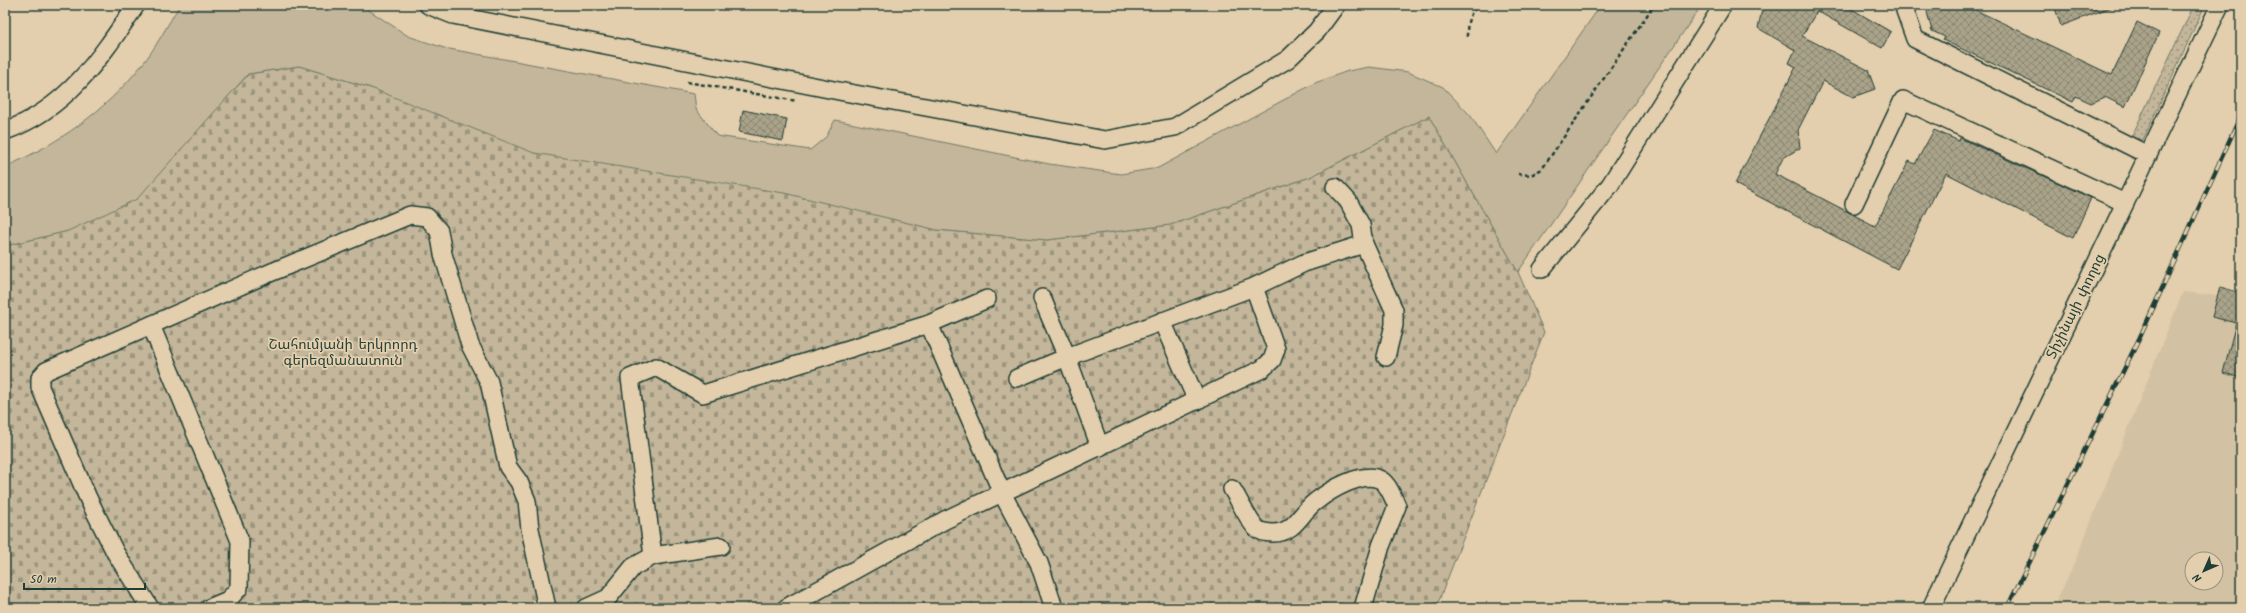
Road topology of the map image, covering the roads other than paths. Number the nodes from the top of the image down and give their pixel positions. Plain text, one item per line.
1 (136, 5) edge
2 (428, 5) edge
3 (1336, 5) edge
4 (1724, 5) edge
5 (1903, 5) edge
6 (2220, 5) edge
7 (5, 131) edge
8 (2148, 155) junction
9 (1335, 187) dead end
10 (2125, 203) junction
11 (1854, 204) dead end
12 (1364, 244) junction
13 (1542, 270) dead end
14 (1254, 287) junction
15 (1042, 298) dead end
16 (986, 299) dead end
17 (1162, 321) junction
18 (929, 324) junction
19 (151, 325) junction
20 (1067, 357) junction
21 (1386, 358) dead end
22 (1017, 378) dead end
23 (1197, 401) junction
24 (1100, 447) junction
25 (1232, 489) dead end
26 (1002, 493) junction
27 (721, 546) dead end
28 (653, 556) junction
29 (150, 608) edge
30 (209, 608) edge
31 (547, 608) edge
32 (586, 608) edge
33 (786, 608) edge
34 (1054, 608) edge
35 (1364, 608) edge
36 (1931, 608) edge

1 - 7 street
2 - 3 street
4 - 13 street
5 - 8 street
6 - 8 street, Տիչինայի փողոց
8 - 10 street, Տիչինայի փողոց
9 - 12 street
10 - 11 street
10 - 36 street, Տիչինայի փողոց
12 - 14 street
12 - 21 street
14 - 17 street
14 - 23 street
15 - 20 street
16 - 18 street
17 - 20 street
17 - 23 street
18 - 26 street
18 - 28 street
19 - 29 street
19 - 30 street
19 - 31 street
20 - 22 street
20 - 24 street
23 - 24 street
24 - 26 street
25 - 35 street
26 - 33 street
26 - 34 street
27 - 28 street
28 - 32 street

